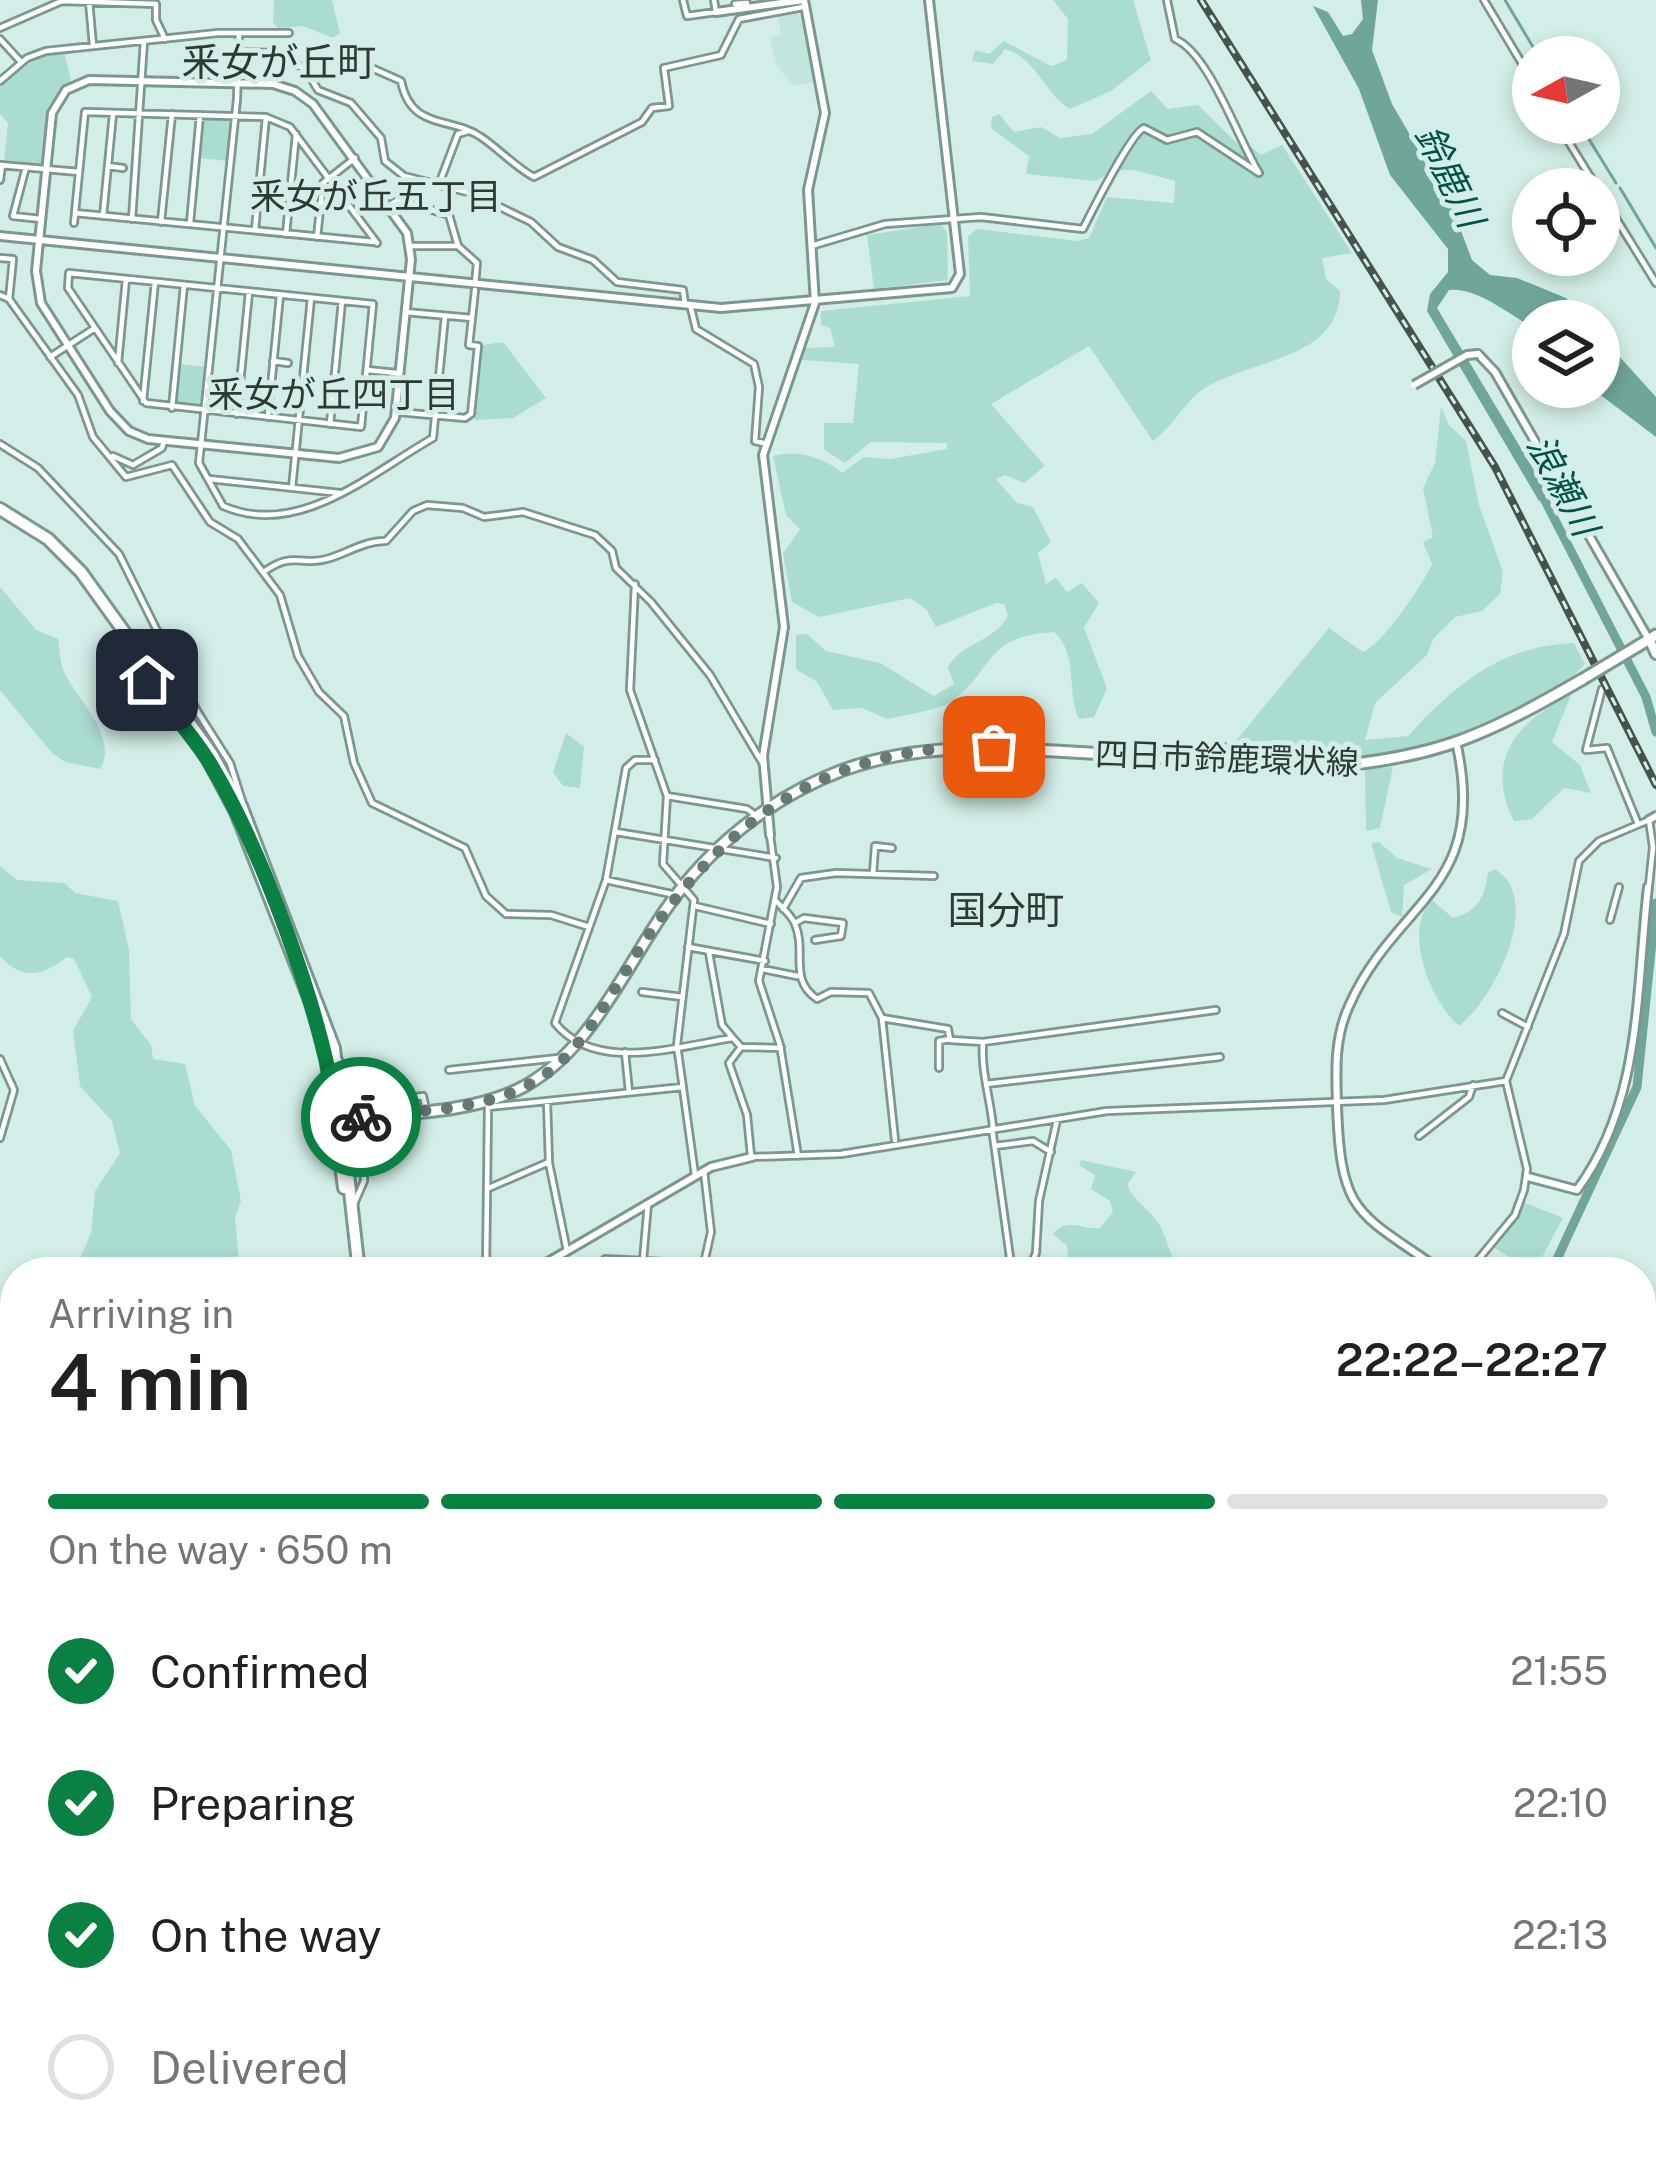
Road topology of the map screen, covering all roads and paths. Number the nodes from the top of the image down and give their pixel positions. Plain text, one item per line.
1 (683, 0) edge
2 (714, 0) edge
3 (929, 0) edge
4 (1167, 0) edge
5 (1484, 0) edge
6 (89, 1) edge
7 (804, 2) edge
8 (770, 3) edge
9 (716, 12) junction
10 (0, 28) edge
11 (239, 33) junction
12 (289, 33) dead end
13 (0, 39) edge
14 (165, 39) junction
15 (144, 41) junction
16 (93, 46) junction
17 (1512, 47) edge
18 (238, 52) junction
19 (21, 62) junction
20 (374, 69) dead end
21 (144, 80) junction
22 (0, 81) edge
23 (237, 83) junction
24 (113, 113) junction
25 (142, 113) junction
26 (172, 114) junction
27 (200, 115) junction
28 (235, 116) junction
29 (266, 117) junction
30 (468, 131) junction
31 (296, 134) junction
32 (1570, 144) edge
33 (355, 158) junction
34 (1, 165) edge
35 (108, 166) junction
36 (26, 167) junction
37 (123, 168) dead end
38 (46, 169) junction
39 (79, 172) junction
40 (328, 177) junction
41 (0, 180) edge
42 (439, 184) junction
43 (290, 192) junction
44 (305, 194) dead end
45 (390, 205) junction
46 (75, 213) junction
47 (103, 216) junction
48 (41, 219) junction
49 (132, 219) junction
50 (953, 219) junction
51 (161, 222) junction
52 (74, 223) dead end
53 (190, 225) junction
54 (224, 228) junction
55 (255, 230) junction
56 (286, 233) junction
57 (0, 236) edge
58 (316, 237) junction
59 (39, 240) junction
60 (410, 246) junction
61 (458, 246) junction
62 (811, 246) junction
63 (0, 258) edge
64 (221, 258) junction
65 (409, 277) junction
66 (126, 279) junction
67 (155, 282) junction
68 (1656, 283) edge
69 (184, 285) junction
70 (475, 287) junction
71 (218, 289) junction
72 (249, 292) junction
73 (375, 292) dead end
74 (0, 295) edge
75 (280, 295) junction
76 (311, 298) junction
77 (9, 299) junction
78 (342, 301) junction
79 (814, 303) junction
80 (374, 304) junction
81 (688, 304) junction
82 (405, 312) junction
83 (445, 316) junction
84 (472, 319) junction
85 (95, 328) junction
86 (67, 346) junction
87 (50, 357) junction
88 (273, 361) junction
89 (288, 363) dead end
90 (118, 364) junction
91 (367, 370) junction
92 (400, 373) junction
93 (1414, 385) dead end
94 (143, 401) junction
95 (172, 408) junction
96 (206, 412) junction
97 (396, 412) junction
98 (237, 414) junction
99 (434, 416) junction
100 (268, 417) junction
101 (299, 421) junction
102 (330, 424) junction
103 (164, 441) junction
104 (764, 442) junction
105 (0, 444) edge
106 (202, 445) junction
107 (296, 453) junction
108 (113, 456) junction
109 (208, 479) junction
110 (292, 488) junction
111 (343, 493) junction
112 (0, 513) edge
113 (265, 571) junction
114 (635, 584) junction
115 (1652, 637) edge
116 (1656, 654) edge
117 (1602, 689) dead end
118 (1457, 746) junction
119 (1224, 747) dead end
120 (655, 760) junction
121 (1215, 761) junction
122 (763, 764) junction
123 (667, 796) junction
124 (239, 810) junction
125 (767, 810) junction
126 (756, 817) junction
127 (1652, 818) edge
128 (1638, 824) junction
129 (615, 832) junction
130 (770, 835) joint
131 (664, 841) junction
132 (892, 848) dead end
133 (715, 851) junction
134 (776, 858) junction
135 (873, 874) junction
136 (934, 876) dead end
137 (606, 880) junction
138 (1619, 887) dead end
139 (1648, 887) joint
140 (680, 891) junction
141 (776, 900) junction
142 (693, 905) junction
143 (783, 909) junction
144 (1610, 920) dead end
145 (795, 923) junction
146 (771, 924) junction
147 (586, 926) junction
148 (815, 940) dead end
149 (688, 947) junction
150 (709, 953) junction
151 (722, 957) junction
152 (765, 961) junction
153 (712, 964) junction
154 (762, 970) junction
155 (799, 977) junction
156 (642, 992) dead end
157 (682, 997) junction
158 (1216, 1010) dead end
159 (1502, 1013) dead end
160 (882, 1018) junction
161 (1528, 1027) junction
162 (326, 1034) junction
163 (733, 1038) junction
164 (950, 1040) junction
165 (983, 1042) junction
166 (577, 1043) junction
167 (677, 1046) junction
168 (334, 1048) junction
169 (741, 1048) junction
170 (781, 1048) junction
171 (625, 1052) junction
172 (950, 1054) dead end
173 (564, 1057) junction
174 (1220, 1057) dead end
175 (0, 1058) edge
176 (939, 1068) dead end
177 (449, 1070) dead end
178 (1506, 1081) junction
179 (986, 1084) junction
180 (1472, 1085) junction
181 (683, 1087) junction
182 (629, 1092) junction
183 (547, 1102) junction
184 (1337, 1102) junction
185 (488, 1104) junction
186 (427, 1109) junction
187 (394, 1112) junction
188 (341, 1119) junction
189 (1057, 1119) junction
190 (993, 1128) junction
191 (1419, 1136) dead end
192 (0, 1138) edge
193 (895, 1142) junction
194 (995, 1146) junction
195 (1053, 1153) junction
196 (349, 1154) junction
197 (364, 1155) junction
198 (798, 1156) junction
199 (752, 1157) junction
200 (549, 1162) junction
201 (704, 1171) junction
202 (695, 1176) junction
203 (1528, 1177) junction
204 (487, 1188) junction
205 (648, 1204) junction
206 (353, 1205) junction
207 (567, 1251) junction
208 (355, 1257) edge
209 (355, 1257) edge
210 (486, 1257) edge
211 (557, 1257) edge
212 (643, 1257) edge
213 (705, 1257) edge
214 (1010, 1257) edge
215 (1031, 1257) edge
216 (1422, 1257) edge
217 (1480, 1257) edge

1 - 9 street
2 - 9 street
3 - 50 street
4 - 50 street
5 - 17 street
6 - 10 street
6 - 14 street
6 - 16 street
7 - 8 street
7 - 30 street
7 - 62 street
8 - 9 street
11 - 12 street
11 - 14 street
11 - 18 street
13 - 19 street
14 - 15 street
15 - 16 street
15 - 21 street
16 - 19 street
18 - 23 street
18 - 42 street
19 - 22 street
20 - 30 street
21 - 23 street
21 - 25 street
21 - 38 street
23 - 28 street
23 - 33 street
24 - 25 street
24 - 35 street
24 - 39 street
25 - 26 street
25 - 49 street
26 - 27 street
26 - 51 street
27 - 28 street
27 - 53 street
28 - 29 street
28 - 54 street
29 - 31 street
29 - 55 street
30 - 42 street
31 - 40 street
31 - 43 street
32 - 68 street
33 - 40 street
33 - 45 street
34 - 36 street
34 - 41 street
35 - 37 street
35 - 47 street
36 - 38 street
36 - 48 street
38 - 39 street
38 - 48 street
39 - 46 street
40 - 58 street
40 - 58 street
42 - 81 street
43 - 44 street
43 - 56 street
45 - 60 street
45 - 61 street
46 - 47 street
46 - 52 street
47 - 49 street
48 - 59 street
49 - 51 street
50 - 62 street
50 - 79 street
51 - 53 street
53 - 54 street
54 - 55 street
54 - 64 street
55 - 56 street
56 - 58 street
57 - 59 street
59 - 64 street
59 - 86 street
60 - 61 street
60 - 65 street
61 - 70 street
62 - 79 street
63 - 77 street
64 - 65 street
64 - 71 street
65 - 70 street
65 - 82 street
66 - 67 street
66 - 85 street
66 - 90 street
67 - 69 street
67 - 94 street
69 - 71 street
69 - 95 street
70 - 81 street
70 - 84 street
71 - 72 street
71 - 96 street
72 - 75 street
72 - 98 street
73 - 80 street
74 - 77 street
75 - 76 street
75 - 88 street
76 - 78 street
76 - 101 street
77 - 87 street
78 - 80 street
78 - 102 street
79 - 81 street
79 - 104 street
80 - 91 street
81 - 104 street
82 - 83 street
82 - 92 street
83 - 84 street
83 - 99 street
84 - 99 street
85 - 86 street
85 - 90 street
86 - 87 street
86 - 103 street
87 - 108 street
88 - 89 street
88 - 100 street
90 - 94 street
91 - 92 street
91 - 102 street
92 - 97 street
93 - 115 street, bridge
94 - 95 street
95 - 96 street
96 - 98 street
96 - 106 street
97 - 99 street
97 - 107 street
98 - 100 street
99 - 111 street
100 - 101 street
101 - 102 street
101 - 107 street
103 - 106 street
103 - 108 street
104 - 122 street
105 - 124 street
106 - 107 street
106 - 109 street
107 - 110 street
108 - 113 street
109 - 110 street
109 - 111 street
110 - 111 street
112 - 124 highway
113 - 114 street
113 - 147 street
114 - 120 street
114 - 122 street
115 - 116 main road
115 - 118 main road, 四日市鈴鹿環状線, bridge
117 - 128 street
118 - 121 main road, 四日市鈴鹿環状線
118 - 184 street
119 - 121 street
120 - 123 street
120 - 129 street
121 - 125 main road, 四日市鈴鹿環状線
122 - 125 street
123 - 126 street
123 - 131 street
124 - 162 highway
125 - 126 main road, 四日市鈴鹿環状線
125 - 130 street
126 - 133 main road, 四日市鈴鹿環状線
127 - 128 street
127 - 139 street
128 - 161 street
129 - 131 street
129 - 137 street
130 - 134 street
131 - 133 street
131 - 140 street
132 - 135 street
133 - 134 street
133 - 140 main road, 四日市鈴鹿環状線
134 - 141 street
135 - 136 street
135 - 143 street
137 - 140 street
137 - 147 street
138 - 144 street
139 - 203 street
140 - 142 street
140 - 166 main road, 四日市鈴鹿環状線
141 - 143 street
141 - 146 street
142 - 146 street
142 - 149 street
143 - 145 street
145 - 148 street
145 - 155 street
146 - 152 street
147 - 166 street
149 - 150 street
149 - 157 street
150 - 151 street
150 - 153 street
151 - 152 street
151 - 153 street
152 - 154 street
153 - 163 street
154 - 155 street
154 - 170 street
155 - 160 street
156 - 157 street
157 - 167 street
158 - 165 street
159 - 161 street
160 - 164 street
160 - 193 street
161 - 178 street
162 - 168 highway
162 - 188 highway
163 - 167 street
163 - 169 street
164 - 165 street
164 - 172 street
164 - 176 street
165 - 179 street
166 - 171 street
166 - 173 main road, 四日市鈴鹿環状線
167 - 171 street
167 - 181 street
168 - 186 street
168 - 188 highway
169 - 170 street
169 - 199 street
170 - 198 street
171 - 182 street
173 - 177 street
173 - 185 main road, 四日市鈴鹿環状線
174 - 179 street
175 - 192 street
178 - 180 street
178 - 203 street
179 - 190 street
180 - 184 street
180 - 191 street
181 - 182 street
181 - 202 street
182 - 183 street
183 - 185 street
183 - 200 street
184 - 189 street
184 - 216 street
185 - 186 main road, 四日市鈴鹿環状線
185 - 204 street
186 - 187 main road, 四日市鈴鹿環状線
187 - 188 main road, 四日市鈴鹿環状線
187 - 197 street
188 - 196 highway
188 - 208 highway
189 - 190 street
189 - 195 street
190 - 193 street
190 - 194 street
193 - 198 street
194 - 195 street
194 - 214 street
195 - 215 street
196 - 197 street
196 - 206 highway
197 - 206 street
198 - 199 street
199 - 201 street
200 - 204 street
200 - 207 street
201 - 202 street
201 - 213 street
202 - 205 street
203 - 217 street
204 - 210 street
205 - 207 street
205 - 212 street
206 - 209 highway
207 - 211 street

